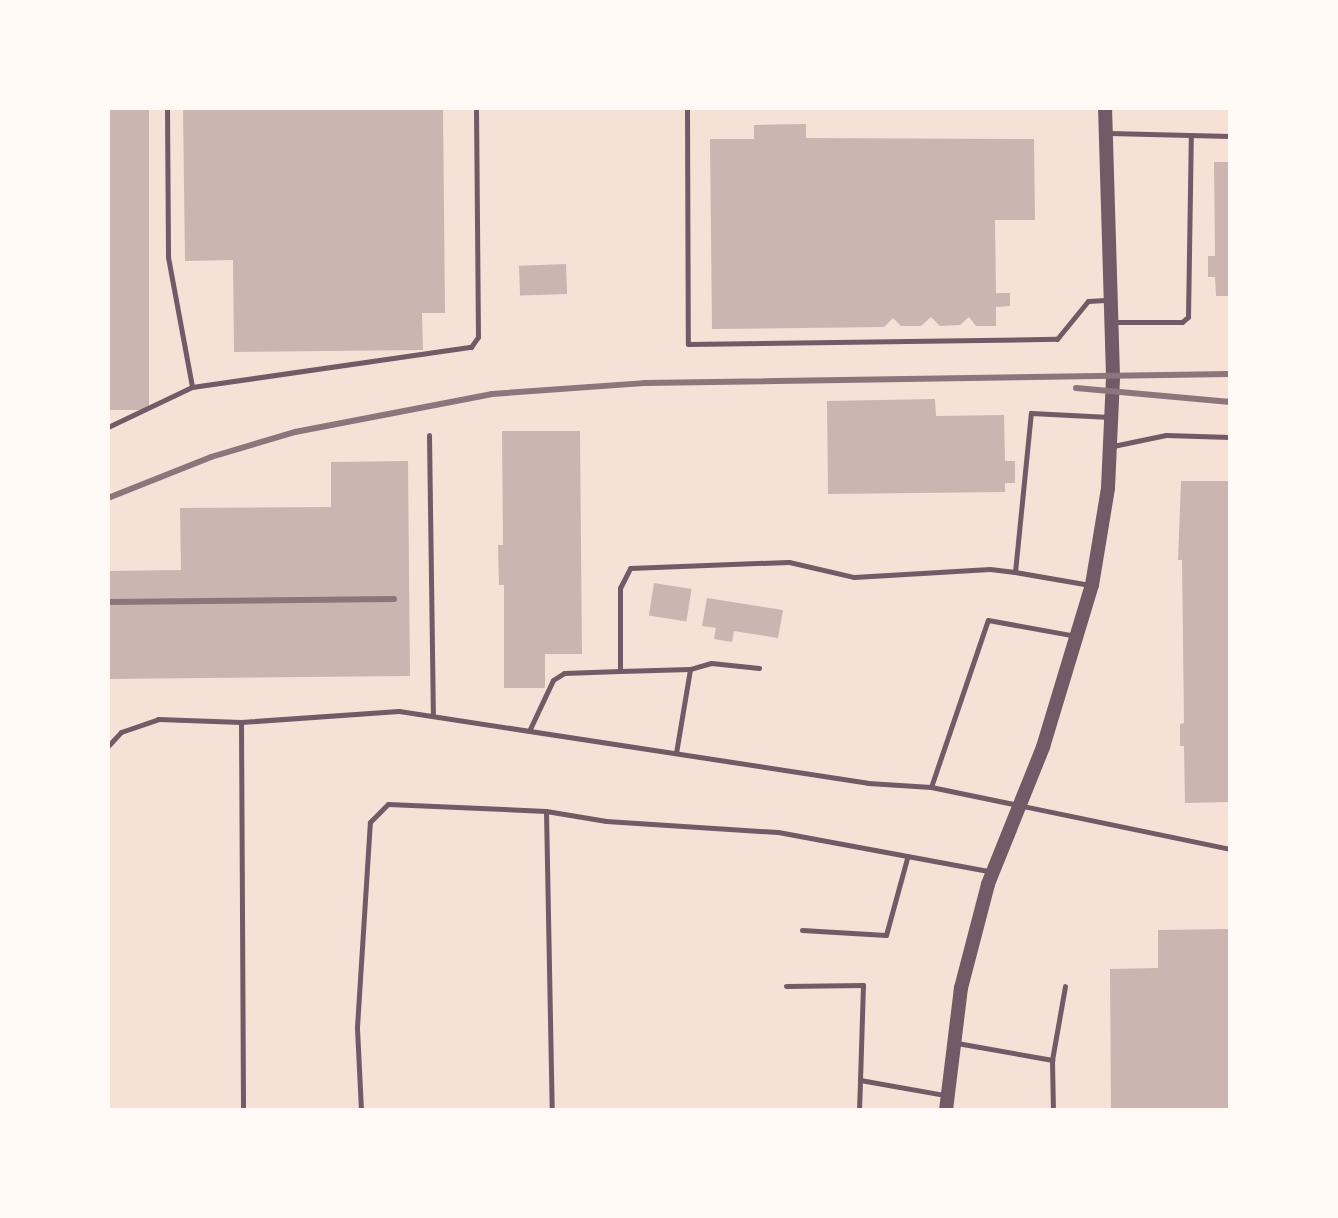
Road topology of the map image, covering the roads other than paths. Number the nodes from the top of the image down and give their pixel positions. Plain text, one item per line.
1 (167, 108) edge
2 (476, 108) edge
3 (686, 108) edge
4 (1105, 108) edge
5 (1106, 133) junction
6 (1191, 135) junction
7 (1230, 136) edge
8 (1110, 300) junction
9 (1111, 322) junction
10 (192, 387) junction
11 (1111, 417) junction
12 (108, 427) edge
13 (429, 435) dead end
14 (1230, 436) edge
15 (1110, 447) junction
16 (1016, 572) junction
17 (1092, 585) junction
18 (1078, 637) junction
19 (759, 668) dead end
20 (690, 669) junction
21 (620, 670) junction
22 (433, 716) junction
23 (241, 722) junction
24 (529, 731) junction
25 (108, 746) edge
26 (676, 753) junction
27 (931, 787) junction
28 (1018, 808) junction
29 (546, 811) junction
30 (1230, 848) edge
31 (907, 858) junction
32 (992, 872) junction
33 (802, 930) dead end
34 (786, 986) dead end
35 (1065, 986) dead end
36 (954, 1042) junction
37 (1052, 1060) junction
38 (860, 1080) junction
39 (947, 1103) edge
40 (243, 1110) edge
41 (361, 1110) edge
42 (552, 1110) edge
43 (860, 1110) edge
44 (1053, 1110) edge

1 - 10 lane
2 - 10 lane
3 - 8 lane
4 - 5 street
5 - 6 lane
5 - 8 street
6 - 7 lane
6 - 9 lane
8 - 9 street
9 - 11 street
10 - 12 lane
11 - 15 street
11 - 16 lane
13 - 22 lane
14 - 15 lane
15 - 17 street
16 - 17 lane
16 - 21 lane
17 - 18 street
18 - 27 lane
18 - 28 street
19 - 20 lane
20 - 21 lane
20 - 26 lane
21 - 24 lane
22 - 23 lane
22 - 24 lane
23 - 25 lane
23 - 40 lane
24 - 26 lane
26 - 27 lane
27 - 28 lane
28 - 30 lane
28 - 32 street
29 - 31 lane
29 - 41 lane
29 - 42 lane
31 - 32 lane
31 - 33 lane
32 - 36 street
34 - 38 lane
35 - 37 lane
36 - 37 lane
36 - 39 street
37 - 44 lane
38 - 39 lane
38 - 43 lane

